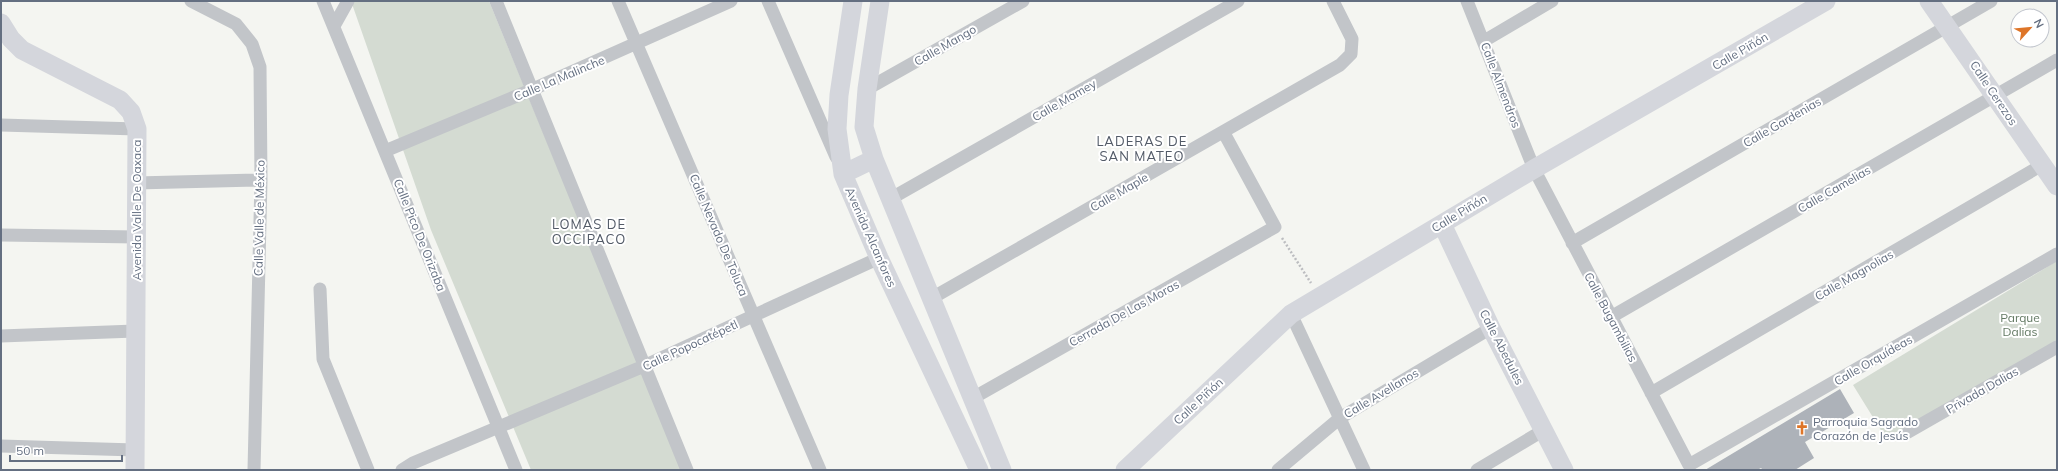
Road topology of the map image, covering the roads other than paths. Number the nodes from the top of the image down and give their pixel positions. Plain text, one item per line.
1 (191, 1) edge
2 (323, 1) edge
3 (348, 1) edge
4 (496, 1) edge
5 (618, 1) edge
6 (731, 1) edge
7 (768, 1) edge
8 (854, 1) edge
9 (880, 1) edge
10 (1023, 1) edge
11 (1238, 1) edge
12 (1333, 1) edge
13 (1468, 1) edge
14 (1552, 1) edge
15 (1826, 1) edge
16 (1929, 1) edge
17 (1991, 1) edge
18 (1, 23) edge
19 (334, 26) junction
20 (1948, 26) junction
21 (1484, 41) junction
22 (637, 45) junction
23 (2057, 60) edge
24 (867, 89) junction
25 (531, 90) junction
26 (1996, 97) junction
27 (1, 125) edge
28 (137, 129) junction
29 (1224, 133) junction
30 (384, 151) junction
31 (874, 159) junction
32 (2050, 161) edge
33 (1534, 169) junction
34 (843, 174) junction
35 (261, 180) junction
36 (136, 183) junction
37 (2057, 186) edge
38 (890, 199) junction
39 (1442, 224) junction
40 (1, 235) edge
41 (137, 237) junction
42 (1572, 243) junction
43 (2057, 254) edge
44 (879, 258) junction
45 (320, 289) dead end
46 (932, 298) junction
47 (1291, 314) junction
48 (754, 315) junction
49 (1611, 317) junction
50 (1491, 328) junction
51 (135, 331) junction
52 (1, 336) edge
53 (2057, 347) edge
54 (644, 366) junction
55 (1651, 393) junction
56 (973, 398) junction
57 (1340, 418) junction
58 (499, 427) junction
59 (1544, 430) junction
60 (1908, 432) dead end
61 (1, 446) edge
62 (135, 450) junction
63 (1689, 465) joint
64 (135, 470) edge
65 (254, 470) edge
66 (368, 470) edge
67 (402, 470) edge
68 (516, 470) edge
69 (687, 470) edge
70 (820, 470) edge
71 (979, 470) edge
72 (1002, 470) edge
73 (1125, 470) edge
74 (1278, 470) edge
75 (1364, 470) edge
76 (1477, 470) edge
77 (1564, 470) edge

1 - 35 street, Calle Valle de México
2 - 19 street, Calle Pico De Orizaba
3 - 19 street
4 - 25 street
5 - 22 street, Calle Nevado De Toluca
6 - 22 street, Calle La Malinche
7 - 34 street, Avenida Alcanfores
8 - 34 street
9 - 24 street
10 - 24 street, Calle Mango
11 - 38 street, Calle Mamey
12 - 29 street, Calle Maple
13 - 21 street, Calle Almendros
14 - 21 street
15 - 33 street, Calle Piñón
16 - 20 street, Calle Cerezos
17 - 20 street, Calle Gardenias
18 - 28 street, Avenida Valle De Oaxaca
19 - 30 street, Calle Pico De Orizaba
20 - 26 street, Calle Cerezos
20 - 42 street, Calle Gardenias
21 - 33 street, Calle Almendros
22 - 25 street, Calle La Malinche
22 - 48 street, Calle Nevado De Toluca
23 - 26 street, Calle Camelias
24 - 31 street
25 - 30 street, Calle La Malinche
25 - 54 street
26 - 32 street, Calle Cerezos
26 - 49 street, Calle Camelias
27 - 28 street
28 - 36 street, Avenida Valle De Oaxaca
29 - 46 street, Calle Maple
29 - 56 street, Cerrada De Las Moras
30 - 58 street, Calle Pico De Orizaba
31 - 34 street
31 - 38 street
32 - 37 street, Calle Cerezos
32 - 55 street, Calle Magnolias
33 - 39 street, Calle Piñón
33 - 42 street, Calle Bugambilias
34 - 44 street, Avenida Alcanfores
35 - 36 street
35 - 65 street, Calle Valle de México
36 - 41 street, Avenida Valle De Oaxaca
38 - 46 street
39 - 47 street, Calle Piñón
39 - 50 street, Calle Abedules
40 - 41 street
41 - 51 street, Avenida Valle De Oaxaca
42 - 49 street, Calle Bugambilias
43 - 63 street, Calle Orquídeas
44 - 48 street, Calle Popocatépetl
44 - 71 street, Avenida Alcanfores
45 - 66 street
46 - 56 street
47 - 57 street
47 - 73 street, Calle Piñón
48 - 54 street, Calle Popocatépetl
48 - 70 street, Calle Nevado De Toluca
49 - 55 street, Calle Bugambilias
50 - 57 street, Calle Avellanos
50 - 59 street, Calle Abedules
51 - 52 street
51 - 62 street, Avenida Valle De Oaxaca
53 - 60 street, Privada Dalias
54 - 58 street, Calle Popocatépetl
54 - 69 street
55 - 63 street, Calle Bugambilias
56 - 72 street
57 - 74 street, Calle Avellanos
57 - 75 street
58 - 67 street, Calle Popocatépetl
58 - 68 street, Calle Pico De Orizaba
59 - 76 street
59 - 77 street, Calle Abedules
61 - 62 street
62 - 64 street, Avenida Valle De Oaxaca

